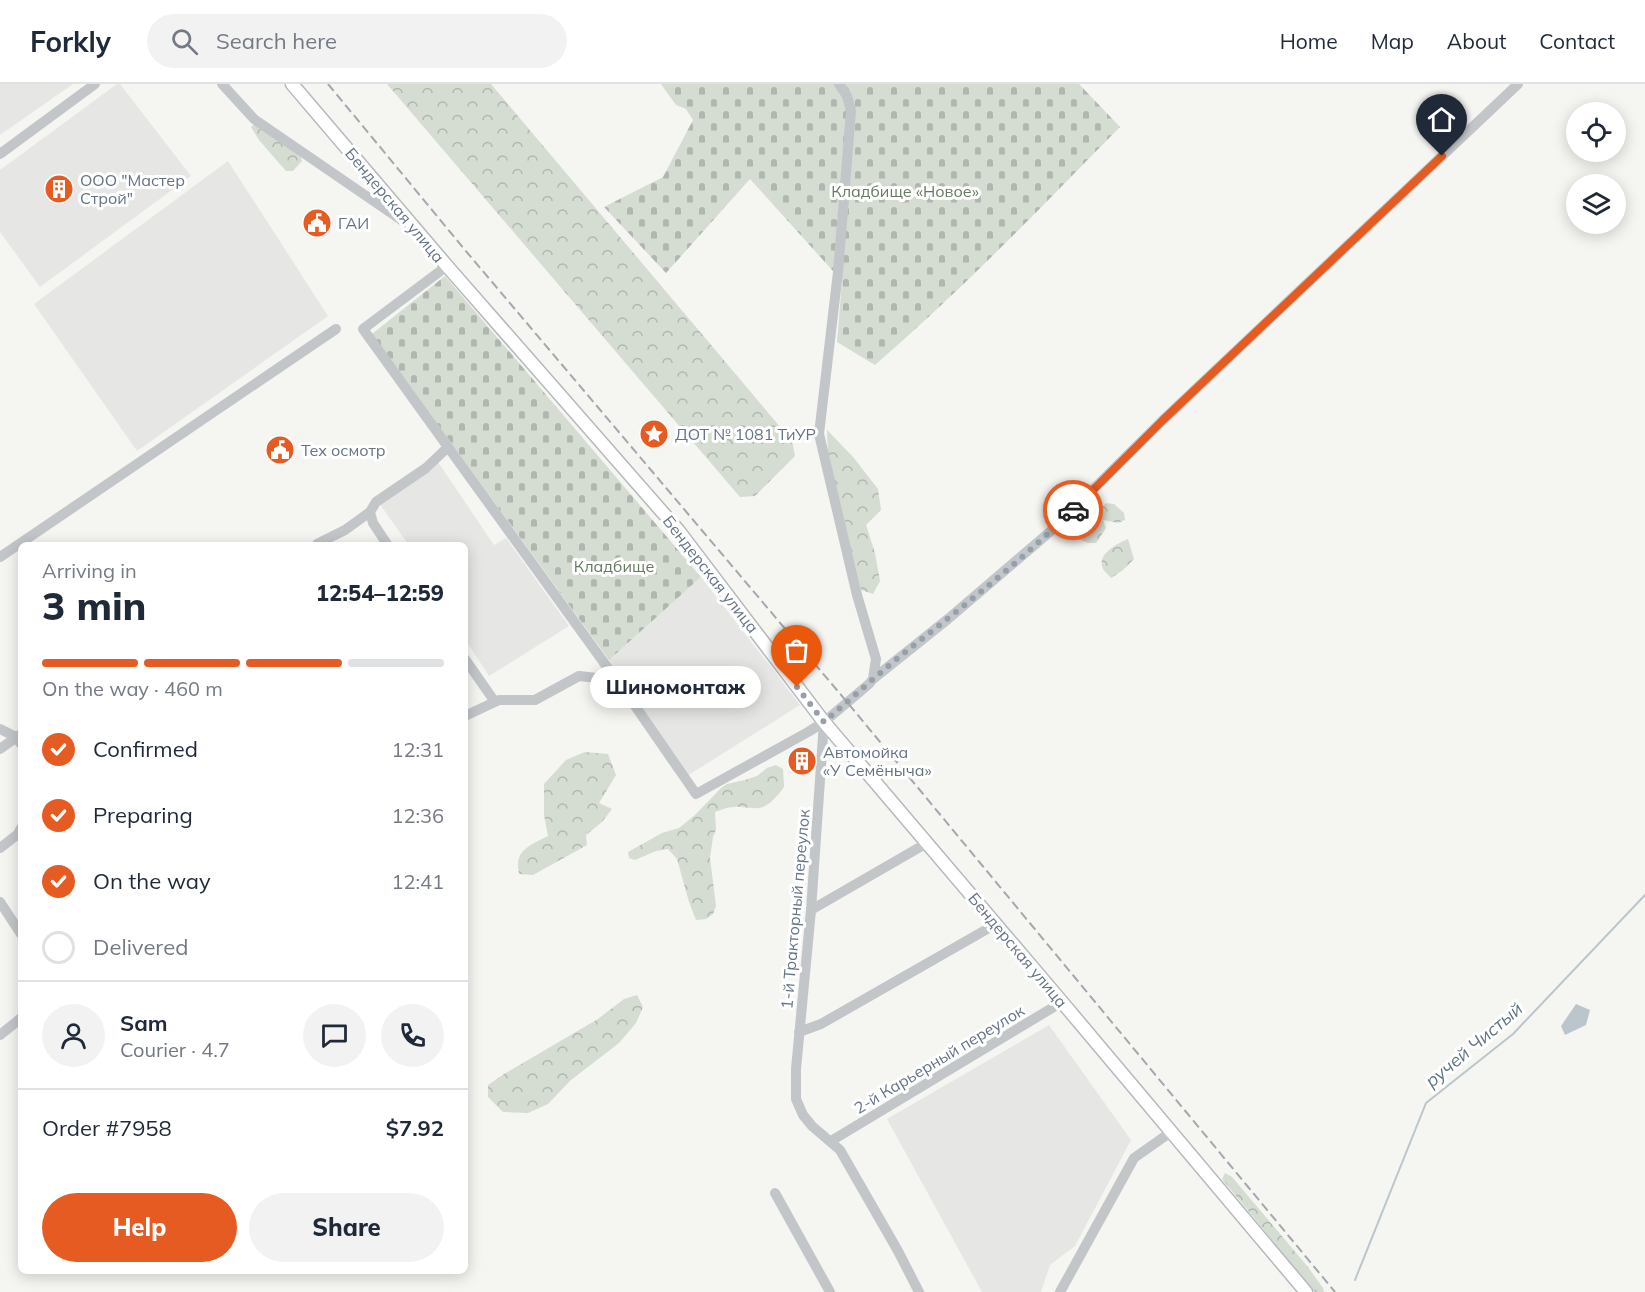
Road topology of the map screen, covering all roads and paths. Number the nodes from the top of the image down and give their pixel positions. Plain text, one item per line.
1 (95, 84) edge
2 (222, 84) edge
3 (292, 84) edge
4 (839, 84) edge
5 (1518, 84) edge
6 (0, 154) edge
7 (421, 234) junction
8 (447, 266) junction
9 (336, 329) dead end
10 (448, 447) junction
11 (370, 512) junction
12 (22, 542) edge
13 (321, 542) edge
14 (386, 542) edge
15 (18, 545) edge
16 (0, 557) edge
17 (468, 663) edge
18 (873, 679) junction
19 (616, 680) junction
20 (495, 702) junction
21 (468, 715) edge
22 (824, 722) junction
23 (0, 729) edge
24 (18, 738) edge
25 (18, 739) edge
26 (0, 749) edge
27 (18, 834) edge
28 (927, 843) junction
29 (0, 848) edge
30 (0, 902) edge
31 (811, 910) junction
32 (996, 924) junction
33 (18, 929) edge
34 (1062, 1002) junction
35 (18, 1020) edge
36 (799, 1032) junction
37 (0, 1035) edge
38 (1171, 1132) junction
39 (831, 1141) junction
40 (775, 1193) dead end
41 (830, 1292) edge
42 (919, 1292) edge
43 (1060, 1292) edge
44 (1306, 1292) edge

1 - 6 street
2 - 7 street
3 - 7 main road, Бендерская улица
4 - 18 street
5 - 18 street
7 - 8 main road, Бендерская улица
8 - 10 street
8 - 22 main road, Бендерская улица
9 - 12 street
10 - 11 street
10 - 19 street
11 - 13 street
11 - 14 street
15 - 16 street
17 - 20 street
18 - 22 street
19 - 20 street
19 - 22 street
20 - 21 street
22 - 28 main road, Бендерская улица
22 - 31 street, 1-й Тракторный переулок
23 - 24 street
25 - 26 street
27 - 29 street
28 - 31 street
28 - 32 main road, Бендерская улица
30 - 33 street
31 - 36 street, 1-й Тракторный переулок
32 - 34 main road, Бендерская улица
32 - 36 street
34 - 38 main road, Бендерская улица
34 - 39 street, 2-й Карьерный переулок
35 - 37 street
36 - 39 street, 1-й Тракторный переулок
38 - 43 street
38 - 44 main road, Бендерская улица
39 - 42 street
40 - 41 street

